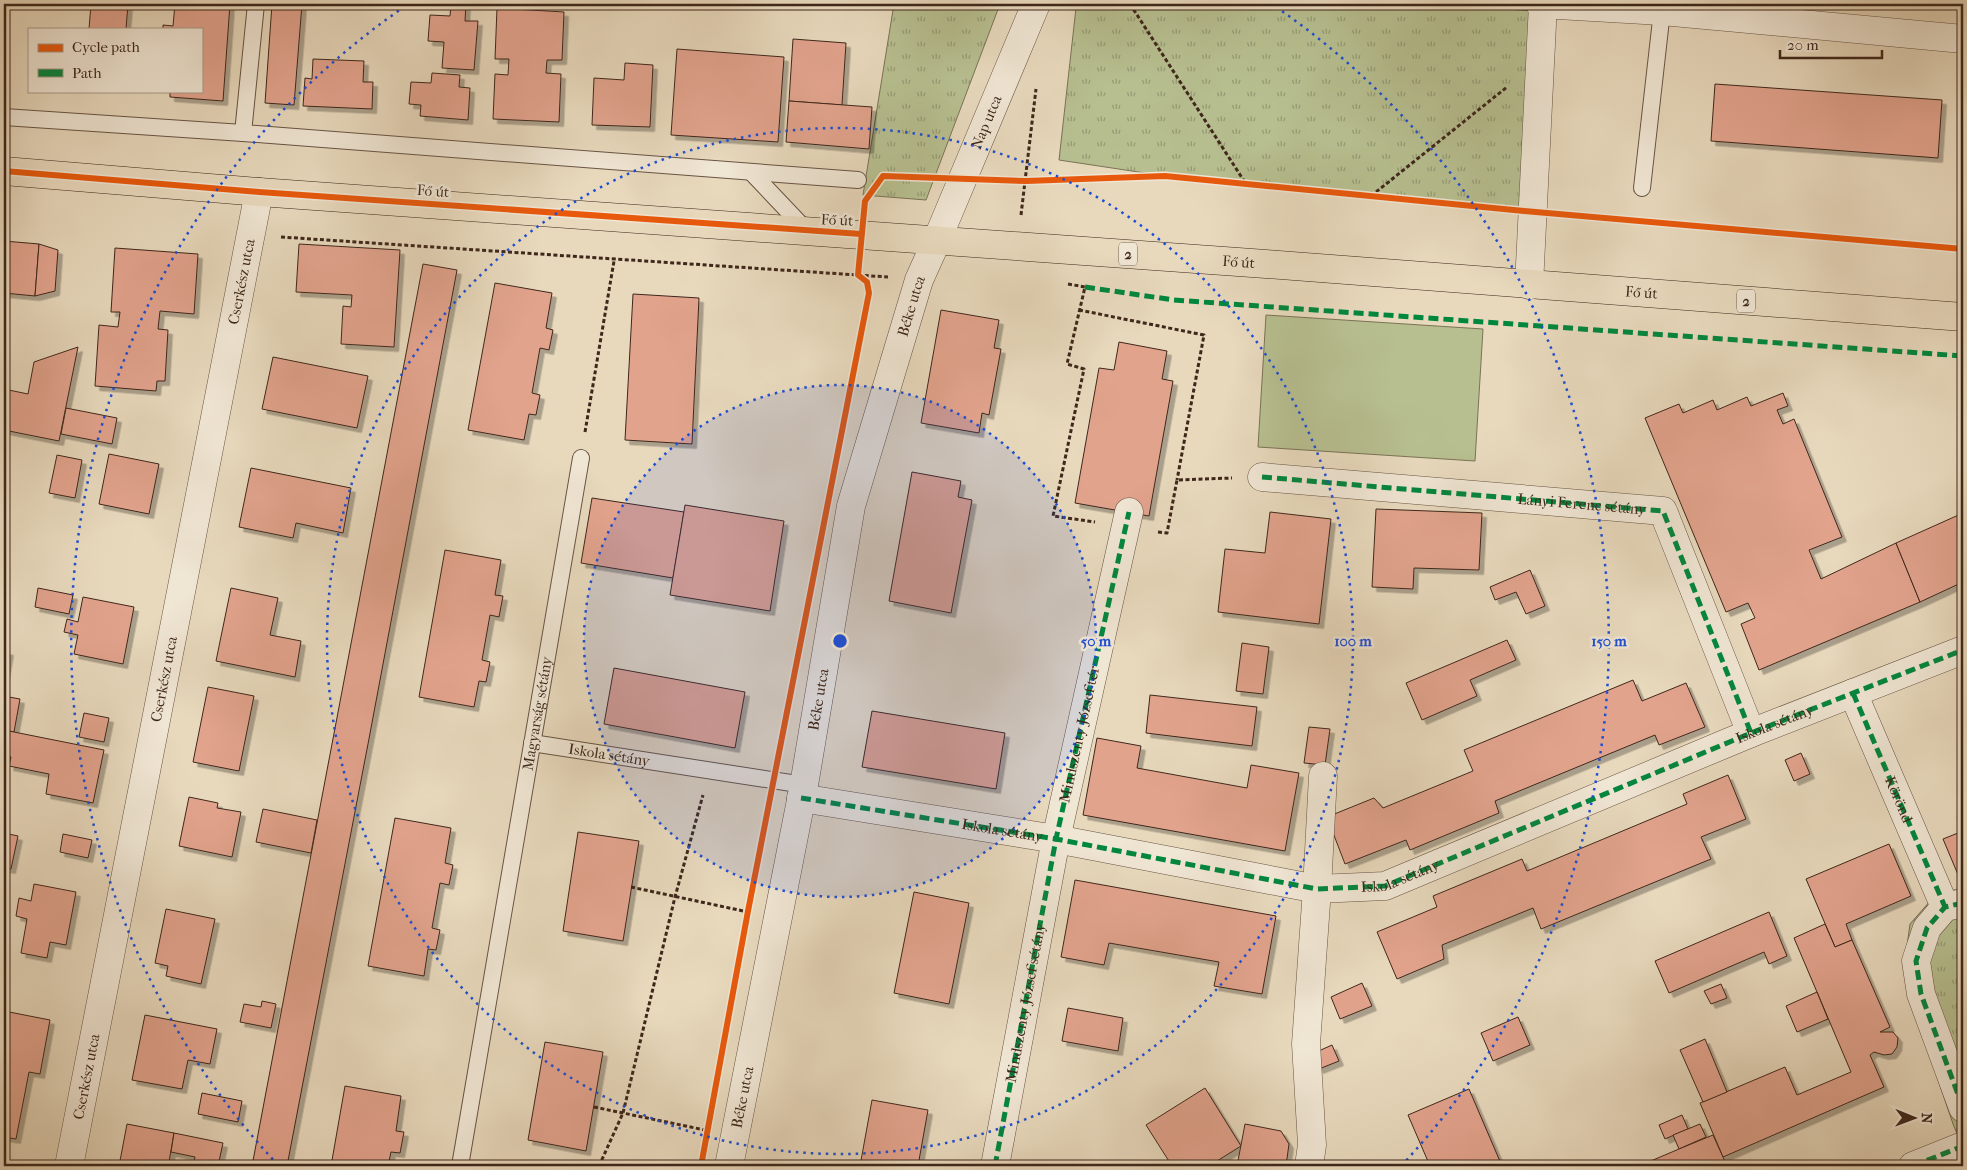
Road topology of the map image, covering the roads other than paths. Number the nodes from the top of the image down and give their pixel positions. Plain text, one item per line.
1 (256, 4) edge
2 (1036, 4) edge
3 (1541, 4) edge
4 (1713, 10) edge
5 (1662, 11) junction
6 (1963, 39) edge
7 (4, 117) edge
8 (243, 133) junction
9 (4, 171) edge
10 (752, 173) junction
11 (858, 180) dead end
12 (1642, 188) dead end
13 (259, 192) junction
14 (807, 231) junction
15 (938, 240) junction
16 (1529, 285) junction
17 (1963, 318) edge
18 (581, 458) road end
19 (1262, 476) road end
20 (1127, 520) road end
21 (1963, 650) edge
22 (1853, 693) junction
23 (1751, 733) junction
24 (532, 743) junction
25 (1323, 776) dead end
26 (802, 792) junction
27 (1056, 839) junction
28 (1317, 889) junction
29 (1954, 905) edge
30 (1963, 1108) edge
31 (1963, 1146) edge
32 (69, 1166) edge
33 (460, 1166) edge
34 (729, 1166) edge
35 (994, 1166) edge
36 (1309, 1166) edge
37 (1913, 1166) edge

1 - 8 lane
2 - 15 street, Nap utca
3 - 5 street
3 - 16 street
4 - 5 street
4 - 6 street
5 - 12 lane
7 - 8 lane
8 - 10 lane
9 - 13 main road, Fő út / 2
10 - 11 lane
10 - 14 lane
13 - 14 main road, Fő út / 2
13 - 32 street, Cserkész utca
14 - 15 main road, Fő út / 2
15 - 16 main road, Fő út / 2
15 - 26 street, Béke utca
16 - 17 main road, Fő út / 2
18 - 24 lane, Magyarság sétány
19 - 23 street, Lányi Ferenc sétány
20 - 27 street, Mindszenty József tér
21 - 22 street, Iskola sétány
22 - 23 street, Iskola sétány
22 - 29 street, Körönd
23 - 28 street, Iskola sétány
24 - 26 lane, Iskola sétány
24 - 33 lane, Magyarság sétány
25 - 28 street
26 - 27 street, Iskola sétány
26 - 34 street, Béke utca
27 - 28 street, Iskola sétány
27 - 35 street, Mindszenty József sétány
28 - 36 street
29 - 30 street, Körönd
31 - 37 street

